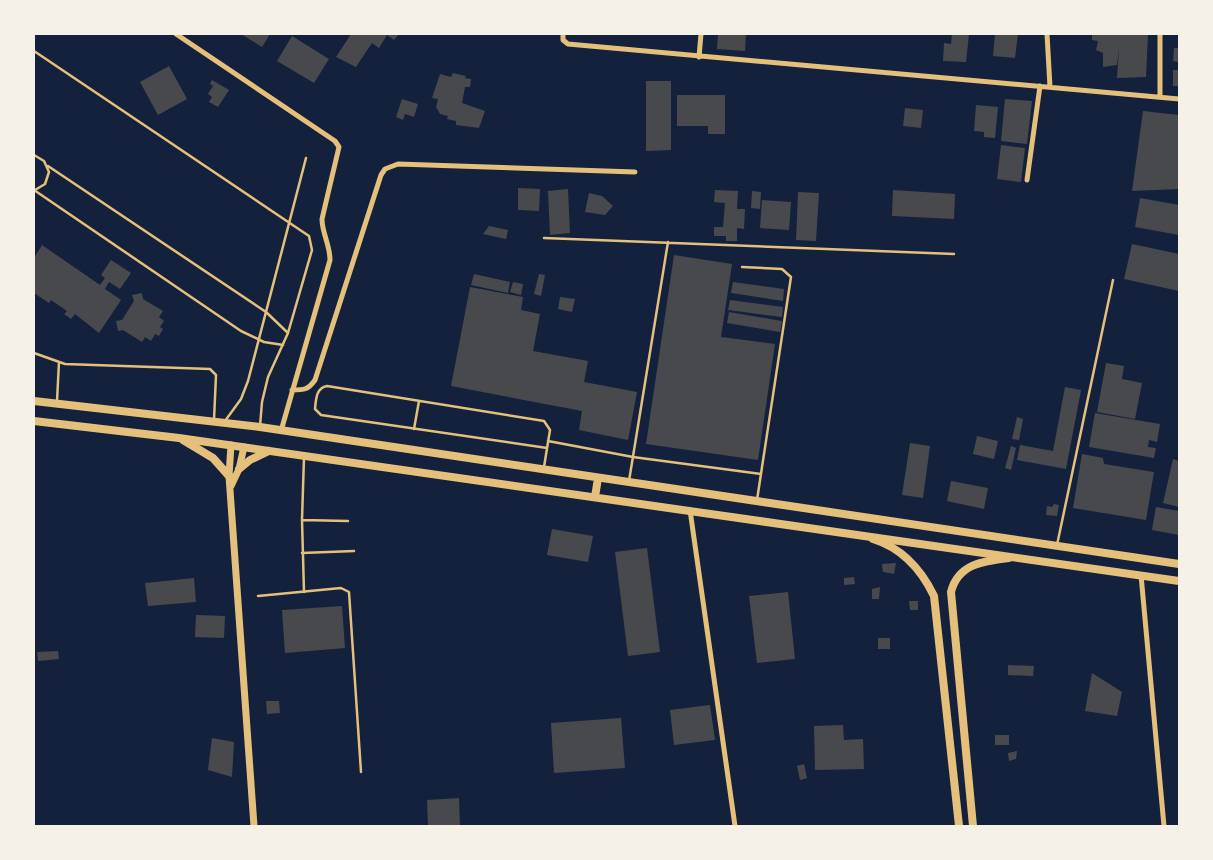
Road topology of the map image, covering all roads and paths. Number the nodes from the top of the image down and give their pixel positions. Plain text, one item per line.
1 (179, 34) edge
2 (563, 34) edge
3 (701, 34) edge
4 (1048, 34) edge
5 (1160, 34) edge
6 (34, 51) edge
7 (699, 57) junction
8 (1040, 86) junction
9 (1050, 87) junction
10 (1160, 97) junction
11 (1179, 98) edge
12 (34, 155) edge
13 (306, 158) dead end
14 (48, 166) junction
15 (635, 172) dead end
16 (1027, 180) dead end
17 (34, 190) edge
18 (290, 222) junction
19 (544, 238) dead end
20 (668, 242) junction
21 (954, 254) dead end
22 (742, 267) dead end
23 (1113, 280) dead end
24 (266, 312) junction
25 (288, 333) junction
26 (259, 340) junction
27 (283, 345) junction
28 (34, 354) edge
29 (59, 362) junction
30 (292, 390) junction
31 (34, 401) edge
32 (419, 401) junction
33 (56, 404) junction
34 (34, 421) edge
35 (214, 421) junction
36 (224, 422) junction
37 (260, 427) junction
38 (414, 429) junction
39 (280, 431) junction
40 (179, 438) junction
41 (548, 441) junction
42 (231, 445) junction
43 (244, 447) junction
44 (547, 448) junction
45 (270, 451) junction
46 (304, 456) junction
47 (633, 457) junction
48 (239, 469) junction
49 (543, 471) junction
50 (761, 474) junction
51 (229, 476) junction
52 (598, 478) junction
53 (629, 482) junction
54 (231, 486) junction
55 (595, 497) junction
56 (756, 502) junction
57 (690, 510) junction
58 (302, 520) junction
59 (348, 521) dead end
60 (864, 537) junction
61 (1056, 547) junction
62 (354, 552) dead end
63 (302, 553) junction
64 (1014, 558) junction
65 (1179, 564) edge
66 (1140, 575) junction
67 (1179, 581) edge
68 (304, 592) junction
69 (258, 596) dead end
70 (360, 772) dead end
71 (254, 826) edge
72 (735, 826) edge
73 (959, 826) edge
74 (973, 826) edge
75 (1164, 826) edge

1 - 30 street
2 - 7 street
3 - 7 street
4 - 9 street
5 - 10 street
6 - 18 lane
7 - 8 street
8 - 9 street
8 - 16 street
9 - 10 street
10 - 11 street
12 - 14 lane
13 - 18 lane
14 - 17 lane
14 - 24 lane
15 - 30 street
17 - 26 lane
18 - 24 lane
18 - 25 lane
19 - 20 lane
20 - 21 lane
20 - 47 lane
22 - 50 lane
23 - 61 lane
24 - 25 lane
24 - 26 lane
25 - 27 lane
26 - 27 lane
26 - 36 lane
27 - 37 lane
28 - 29 lane
29 - 33 lane
29 - 35 lane
30 - 39 street
31 - 33 main road
32 - 38 lane
32 - 38 lane
32 - 41 lane
33 - 35 main road
34 - 40 main road
35 - 36 main road
36 - 37 main road
37 - 39 main road
38 - 44 lane
39 - 49 main road
40 - 42 main road
40 - 51 main road
41 - 44 lane
41 - 47 lane
42 - 43 main road
42 - 51 main road
43 - 45 main road
43 - 48 main road
44 - 49 lane
45 - 46 main road
45 - 48 main road
46 - 55 main road
46 - 58 lane
47 - 50 lane
47 - 53 lane
48 - 54 main road
49 - 52 main road
50 - 56 lane
51 - 54 main road
52 - 53 main road
52 - 55 main road
53 - 56 main road
54 - 71 main road
55 - 57 main road
56 - 61 main road
57 - 60 main road
57 - 72 street
58 - 59 lane
58 - 63 lane
60 - 64 main road
60 - 73 main road
61 - 65 main road
62 - 63 lane
63 - 68 lane
64 - 66 main road
64 - 74 main road
66 - 67 main road
66 - 75 street
68 - 69 lane
68 - 70 lane

